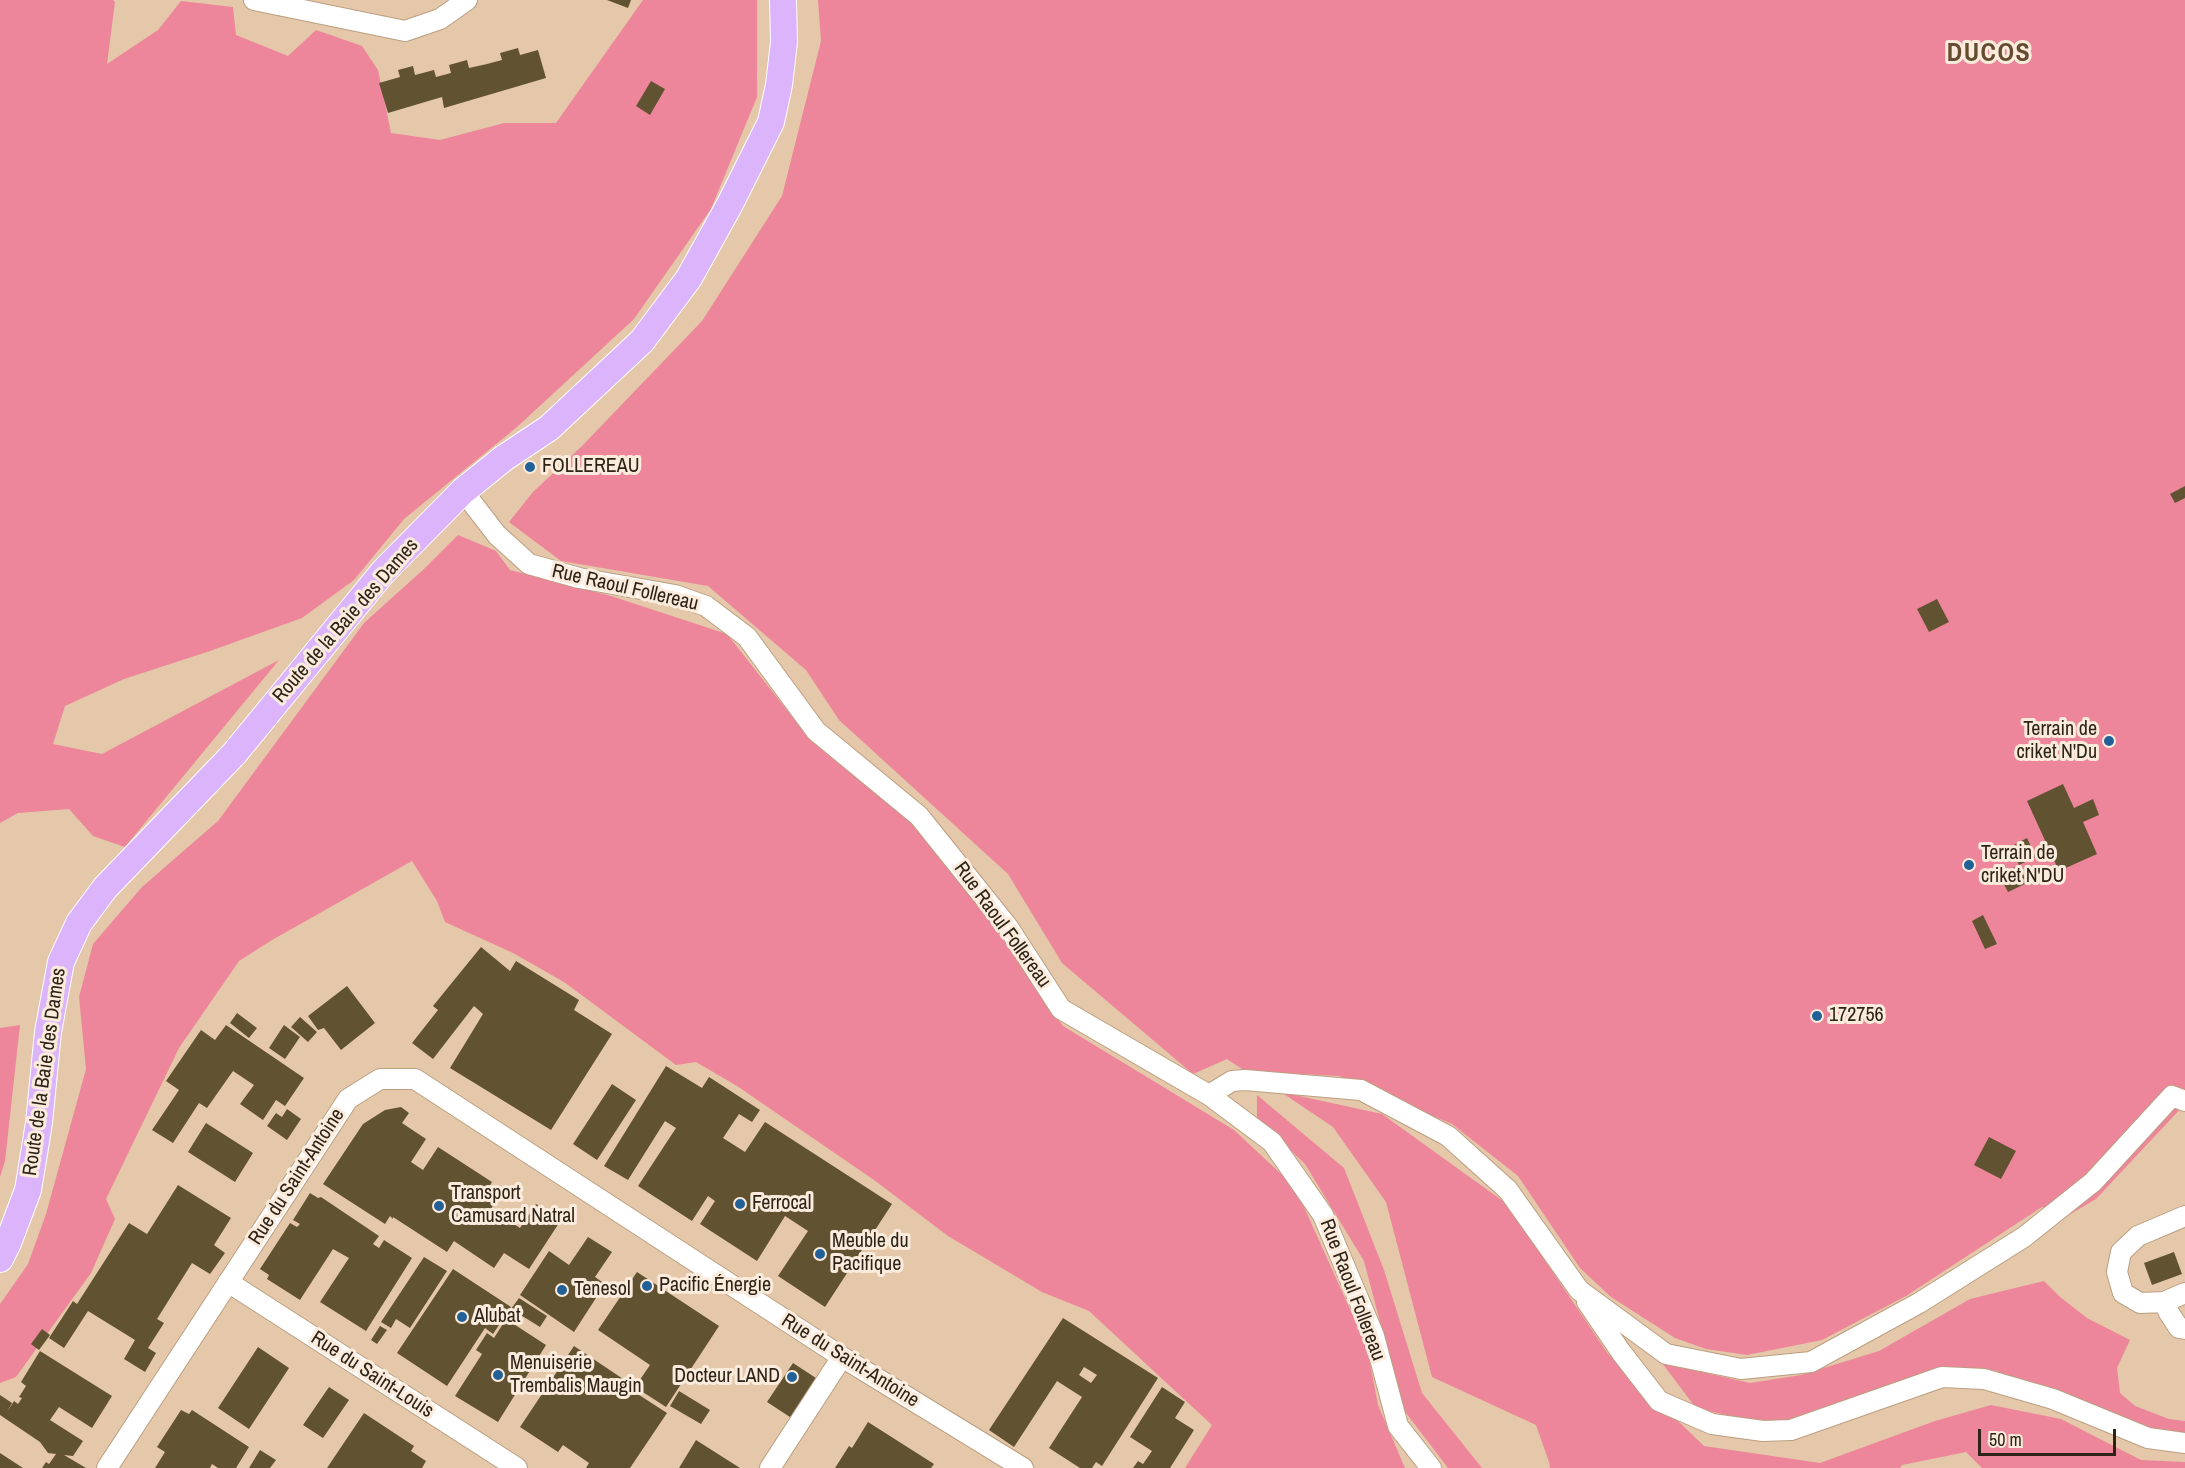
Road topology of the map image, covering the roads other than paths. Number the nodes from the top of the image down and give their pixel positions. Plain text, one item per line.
1 (254, 0) edge
2 (467, 0) edge
3 (783, 0) edge
4 (463, 491) junction
5 (1209, 1095) junction
6 (2185, 1101) edge
7 (2185, 1216) edge
8 (0, 1258) edge
9 (228, 1282) junction
10 (1579, 1290) junction
11 (2185, 1293) edge
12 (2164, 1302) junction
13 (2185, 1329) edge
14 (842, 1357) junction
15 (2185, 1443) edge
16 (107, 1468) edge
17 (517, 1468) edge
18 (770, 1468) edge
19 (1023, 1468) edge
20 (1431, 1468) edge

1 - 2 street
3 - 4 main road, Route de la Baie des Dames
4 - 5 street, Rue Raoul Follereau
4 - 8 main road, Route de la Baie des Dames
5 - 10 street
5 - 20 street, Rue Raoul Follereau
6 - 10 street
7 - 12 street
9 - 14 street, Rue du Saint-Antoine
9 - 16 street, Rue du Saint-Antoine
9 - 17 street, Rue du Saint-Louis
10 - 15 street
11 - 12 street
12 - 13 street
14 - 18 street
14 - 19 street, Rue du Saint-Antoine

